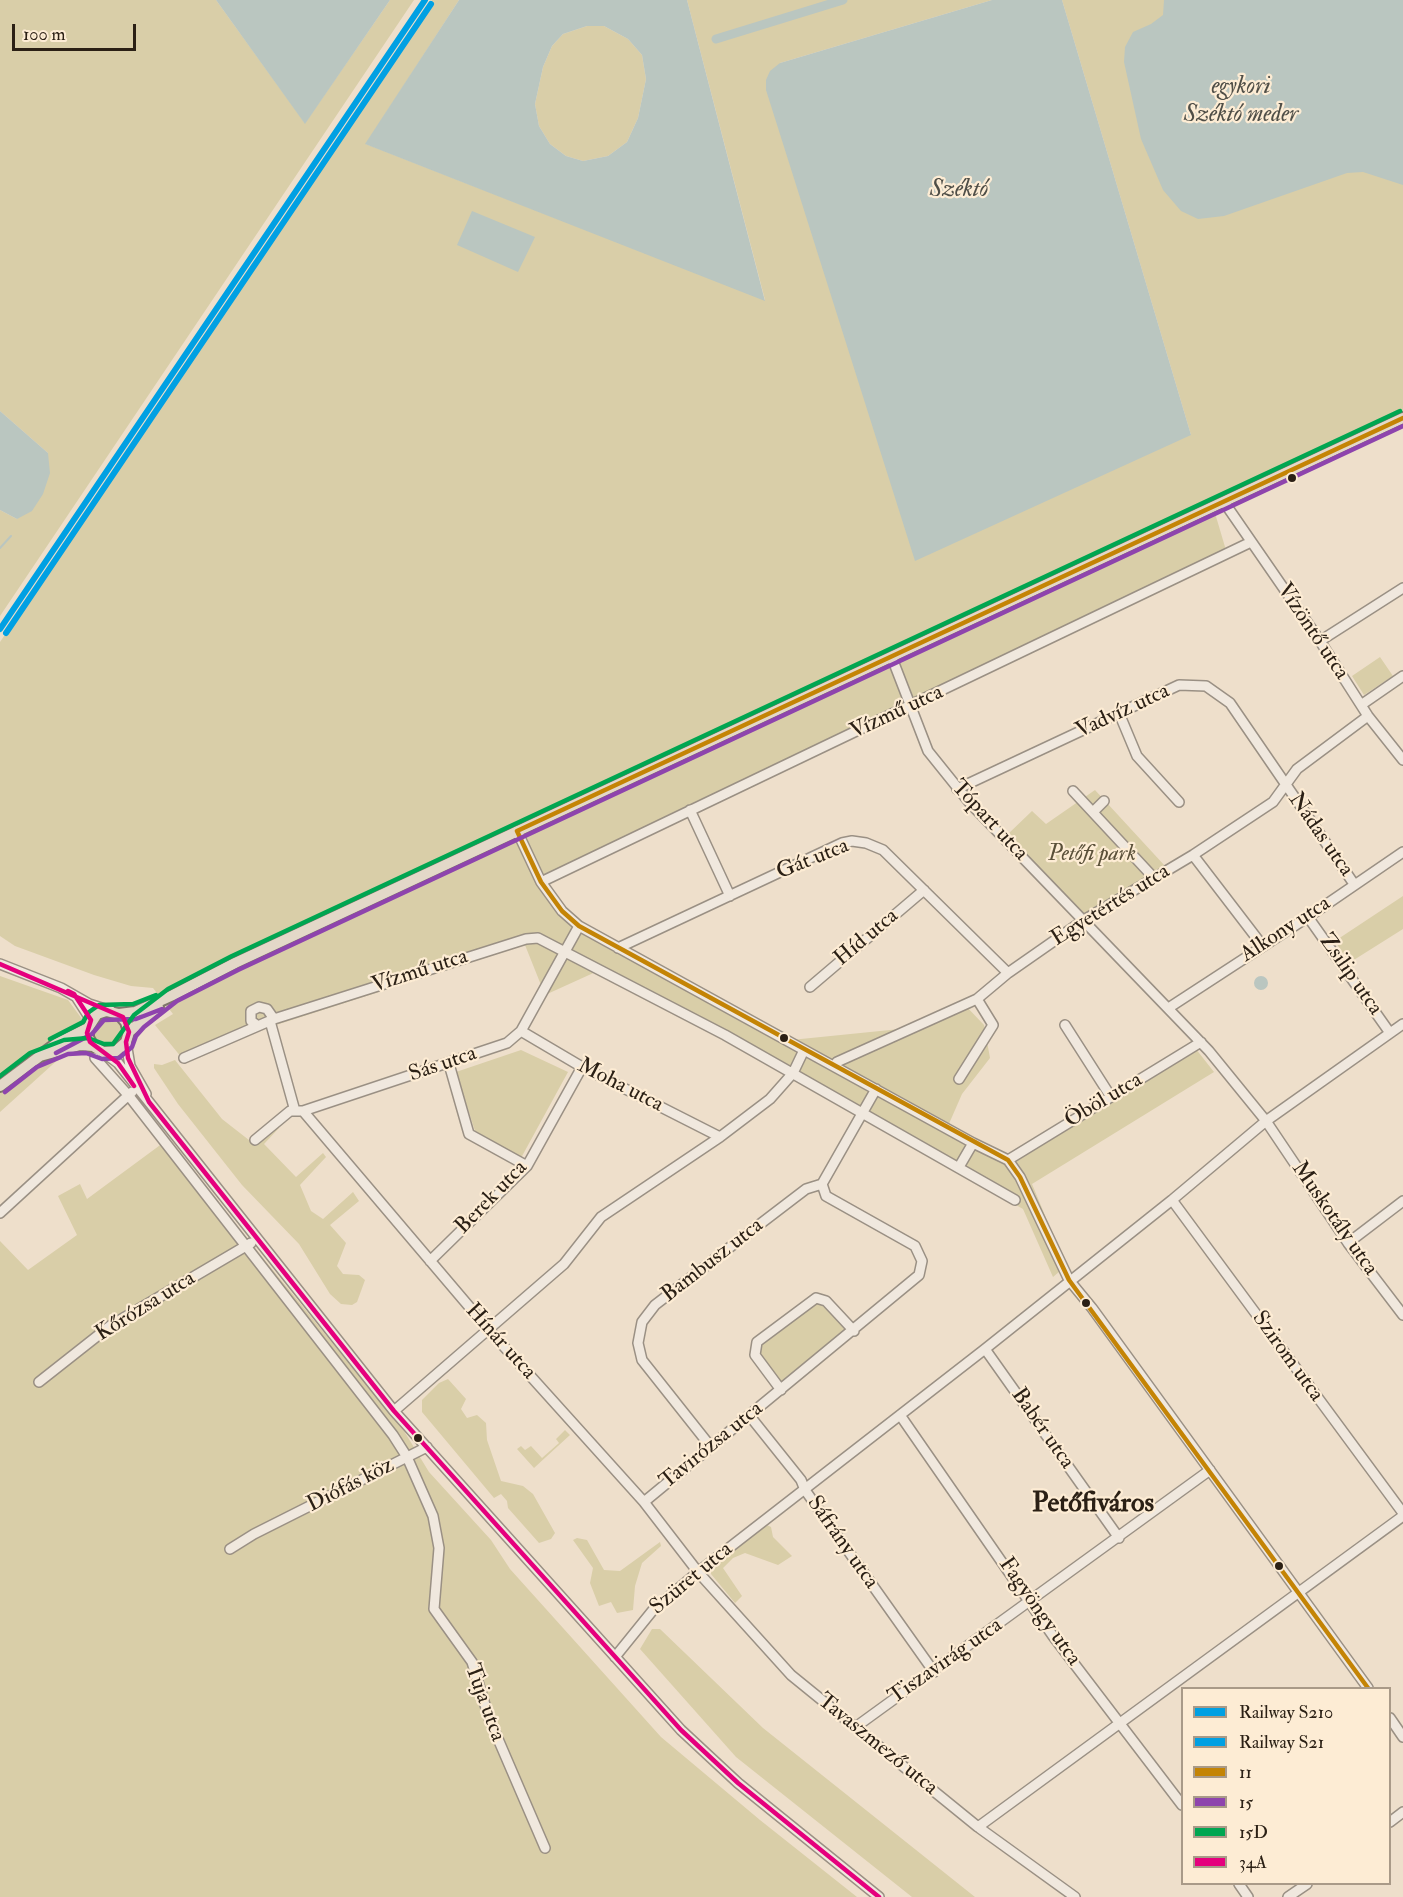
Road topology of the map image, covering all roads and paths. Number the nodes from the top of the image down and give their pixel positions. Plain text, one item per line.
1 (1403, 418) edge
2 (1224, 502) junction
3 (1251, 542) junction
4 (1403, 588) edge
5 (1320, 641) junction
6 (892, 658) junction
7 (1403, 676) edge
8 (1361, 705) junction
9 (910, 707) junction
10 (1119, 713) junction
11 (1368, 716) junction
12 (1403, 760) edge
13 (1285, 786) junction
14 (957, 789) junction
15 (1073, 791) dead end
16 (1104, 801) dead end
17 (1179, 802) dead end
18 (690, 810) junction
19 (1093, 812) junction
20 (517, 831) junction
21 (1403, 852) edge
22 (1193, 855) junction
23 (1154, 878) junction
24 (541, 882) junction
25 (1354, 884) junction
26 (924, 890) junction
27 (730, 896) junction
28 (1308, 917) junction
29 (1084, 920) junction
30 (579, 926) junction
31 (1262, 945) junction
32 (618, 948) junction
33 (566, 950) junction
34 (0, 964) edge
35 (1008, 973) junction
36 (810, 987) dead end
37 (74, 994) junction
38 (173, 995) junction
39 (977, 999) junction
40 (1170, 1007) junction
41 (115, 1013) junction
42 (272, 1020) junction
43 (89, 1024) junction
44 (1403, 1024) edge
45 (1065, 1025) dead end
46 (258, 1026) junction
47 (521, 1031) junction
48 (1390, 1034) junction
49 (128, 1037) junction
50 (1201, 1042) junction
51 (93, 1046) junction
52 (804, 1050) junction
53 (99, 1055) junction
54 (40, 1056) junction
55 (184, 1058) dead end
56 (449, 1064) junction
57 (834, 1066) junction
58 (582, 1067) junction
59 (793, 1073) junction
60 (959, 1079) dead end
61 (0, 1086) edge
62 (136, 1089) junction
63 (876, 1089) junction
64 (129, 1096) junction
65 (1111, 1097) junction
66 (149, 1102) junction
67 (299, 1111) junction
68 (861, 1114) junction
69 (1266, 1121) junction
70 (720, 1137) junction
71 (255, 1140) dead end
72 (973, 1143) junction
73 (1008, 1160) junction
74 (526, 1166) junction
75 (959, 1167) junction
76 (822, 1184) junction
77 (1015, 1200) dead end
78 (1172, 1200) junction
79 (1403, 1201) edge
80 (0, 1213) edge
81 (258, 1239) junction
82 (1348, 1243) junction
83 (246, 1246) junction
84 (430, 1261) junction
85 (1069, 1280) junction
86 (1403, 1315) edge
87 (489, 1330) junction
88 (854, 1331) junction
89 (985, 1349) junction
90 (39, 1382) dead end
91 (781, 1390) junction
92 (394, 1411) junction
93 (749, 1415) junction
94 (900, 1415) junction
95 (427, 1447) junction
96 (711, 1447) junction
97 (407, 1457) junction
98 (1210, 1470) junction
99 (805, 1490) junction
100 (644, 1502) junction
101 (1403, 1514) edge
102 (1119, 1538) junction
103 (230, 1549) dead end
104 (698, 1572) junction
105 (1298, 1595) junction
106 (1031, 1602) junction
107 (615, 1657) junction
108 (934, 1672) junction
109 (1367, 1687) edge
110 (1391, 1721) edge
111 (1119, 1722) junction
112 (856, 1726) junction
113 (1403, 1737) edge
114 (1181, 1804) edge
115 (978, 1827) junction
116 (545, 1848) dead end
117 (1306, 1885) edge
118 (879, 1897) edge
119 (1075, 1897) edge
120 (1288, 1897) edge

1 - 2 main road
2 - 3 street, Vízöntő utca
2 - 6 main road
3 - 5 street, Vízöntő utca
3 - 9 street, Vízmű utca
4 - 5 street
5 - 8 street, Vízöntő utca
6 - 9 street, Tópart utca
6 - 20 main road
7 - 8 street
8 - 11 street, Vízöntő utca
9 - 14 street, Tópart utca
9 - 18 street, Vízmű utca
10 - 13 street, Vadvíz utca
10 - 14 street, Vadvíz utca
10 - 17 street
11 - 12 street, Vízöntő utca
11 - 13 street, Egyetértés utca
13 - 22 street, Egyetértés utca
13 - 25 street, Nádas utca
14 - 29 street, Tópart utca
15 - 19 street
16 - 19 street
18 - 24 street, Vízmű utca
18 - 27 street
19 - 23 street
20 - 24 street
20 - 38 main road
21 - 25 street, Alkony utca
22 - 23 street, Egyetértés utca
22 - 31 street
23 - 29 street, Egyetértés utca
24 - 30 street
25 - 28 street, Alkony utca
26 - 27 street, Gát utca
26 - 35 street, Gát utca
26 - 36 street, Híd utca
27 - 32 street, Gát utca
28 - 31 street, Alkony utca
28 - 48 street, Zsilip utca
29 - 35 street, Egyetértés utca
29 - 40 street, Tópart utca
30 - 32 street
30 - 33 street, Sás utca
31 - 40 street, Alkony utca
32 - 52 street
33 - 42 street, Vízmű utca
33 - 47 street, Sás utca
33 - 59 street, Vízmű utca
34 - 37 street
35 - 39 street, Egyetértés utca
37 - 41 street
37 - 43 street
38 - 41 main road
38 - 49 main road
39 - 57 street, Egyetértés utca
39 - 60 street
40 - 50 street, Tópart utca
41 - 43 main road
41 - 49 main road
42 - 46 street, Vízmű utca
42 - 46 street
42 - 67 street
43 - 51 main road
43 - 54 main road
44 - 48 street, Szüret utca
45 - 65 street
46 - 55 street, Vízmű utca
47 - 56 street, Sás utca
47 - 58 street, Moha utca
48 - 69 street, Szüret utca
49 - 53 main road
49 - 66 street
50 - 65 street, Öböl utca
50 - 69 street, Tópart utca
51 - 53 main road
51 - 54 main road
52 - 57 street
52 - 59 street
53 - 62 street
53 - 64 street, Tuja utca
54 - 61 main road
56 - 67 street, Sás utca
56 - 74 street
57 - 63 street
58 - 70 street, Moha utca
58 - 74 street, Berek utca
59 - 68 street, Vízmű utca
59 - 70 street
62 - 64 street
62 - 66 street
63 - 68 street
63 - 72 street
64 - 80 street
64 - 83 street, Tuja utca
65 - 73 street, Öböl utca
66 - 81 street
67 - 71 street, Sás utca
67 - 84 street, Hínár utca
68 - 75 street, Vízmű utca
68 - 76 street
69 - 78 street, Szüret utca
69 - 82 street, Muskotály utca
70 - 87 street
72 - 73 street
72 - 75 street
73 - 85 street
74 - 84 street, Berek utca
75 - 77 street, Vízmű utca
76 - 88 street, Tavirózsa utca
76 - 96 street, Bambusz utca
78 - 85 street, Szüret utca
78 - 101 street, Szirom utca
79 - 82 street
81 - 83 street, Kőrózsa utca
81 - 92 street
82 - 86 street, Muskotály utca
83 - 90 street, Kőrózsa utca
83 - 97 street, Tuja utca
84 - 87 street, Hínár utca
85 - 89 street, Szüret utca
85 - 98 street
87 - 92 street
87 - 100 street, Hínár utca
88 - 91 street, Tavirózsa utca
88 - 91 street, Tavirózsa utca
89 - 94 street, Szüret utca
89 - 102 street, Babér utca
91 - 93 street, Tavirózsa utca
92 - 95 street
93 - 96 street, Tavirózsa utca
93 - 99 street, Sáfrány utca
94 - 99 street, Szüret utca
94 - 106 street, Fagyöngy utca
95 - 97 street, Diófás köz
95 - 107 street
96 - 100 street, Tavirózsa utca
97 - 103 street, Diófás köz
97 - 116 street, Tuja utca
98 - 102 street, Tiszavirág utca
98 - 105 street
99 - 104 street, Szüret utca
99 - 108 street, Sáfrány utca
100 - 104 street, Hínár utca
101 - 105 street
102 - 106 street, Tiszavirág utca
104 - 107 street, Szüret utca
104 - 112 street, Tavaszmező utca
105 - 109 street
105 - 111 street
106 - 108 street, Tiszavirág utca
106 - 111 street, Fagyöngy utca
107 - 118 street
108 - 112 street, Tiszavirág utca
110 - 113 street
111 - 114 street, Fagyöngy utca
111 - 115 street
112 - 115 street, Tavaszmező utca
115 - 119 street, Tavaszmező utca
117 - 120 street

